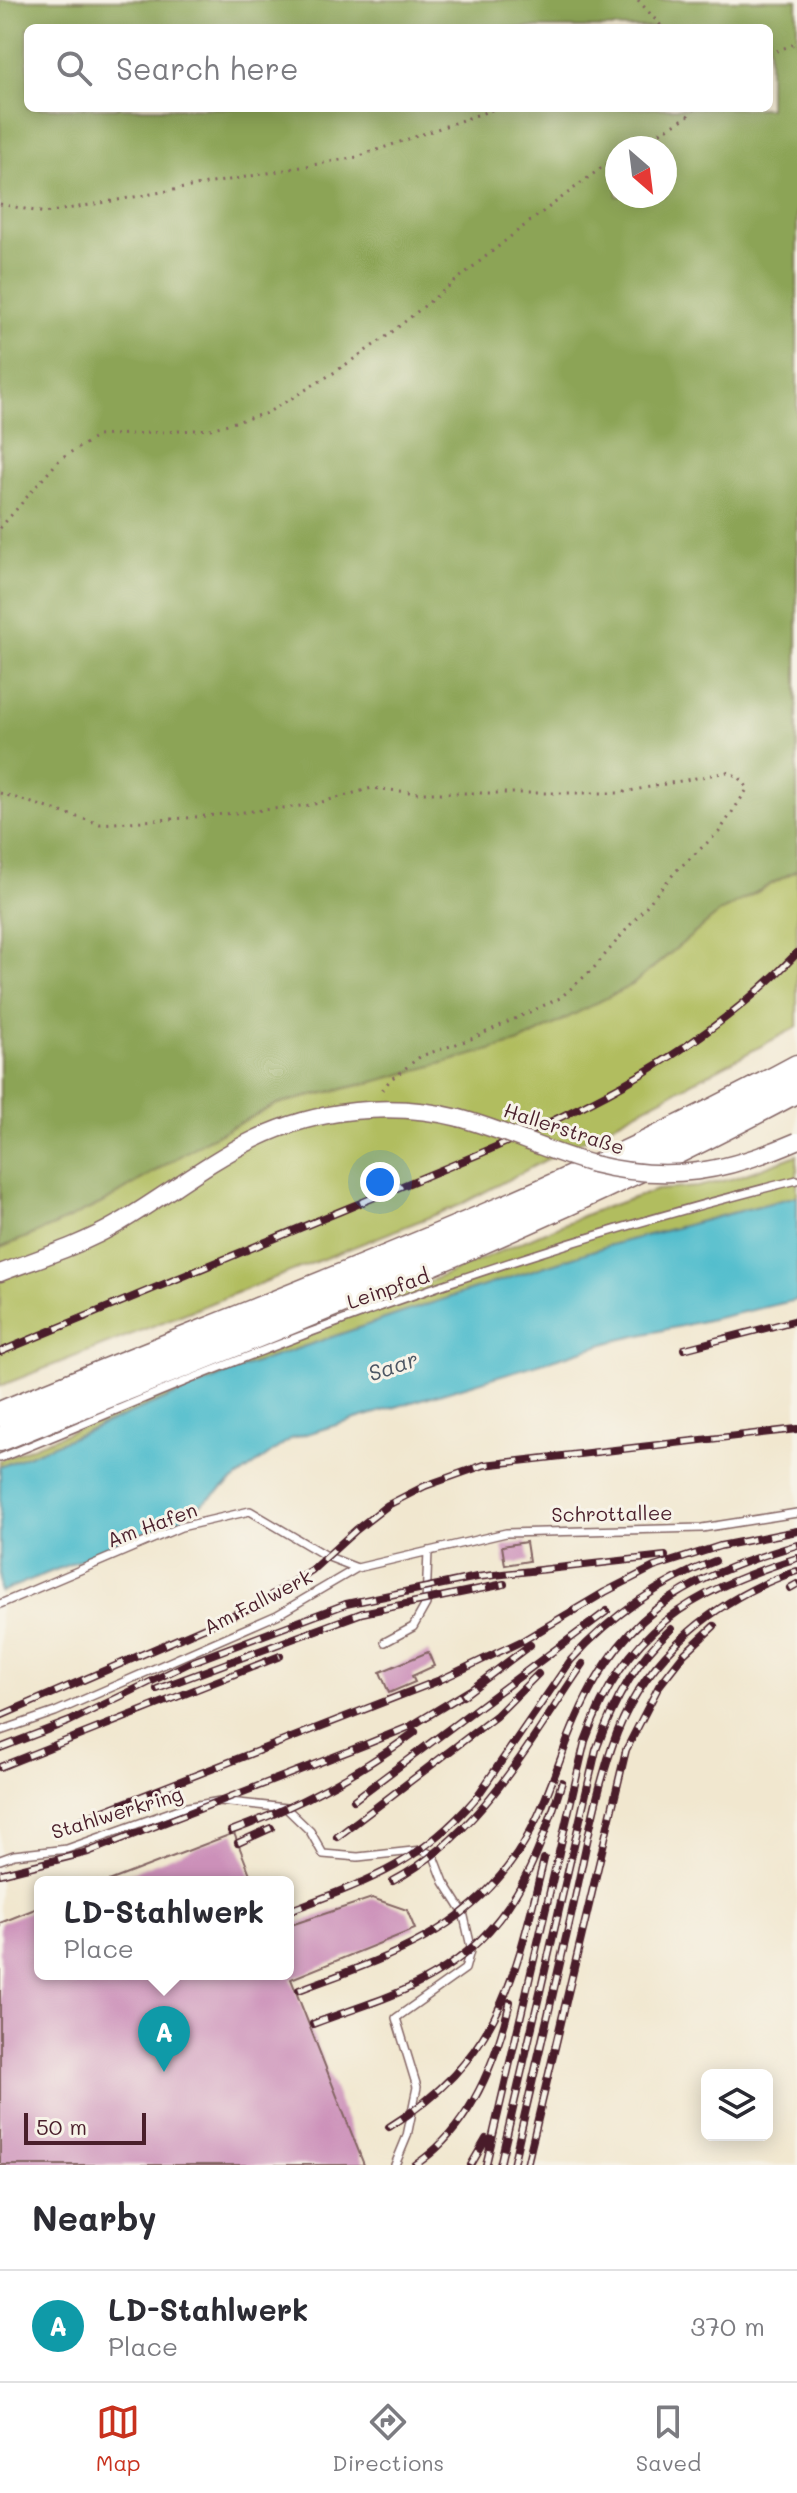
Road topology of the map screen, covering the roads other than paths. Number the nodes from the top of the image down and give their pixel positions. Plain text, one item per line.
1 (797, 1050) edge
2 (797, 1067) edge
3 (797, 1090) edge
4 (797, 1106) edge
5 (676, 1129) junction
6 (797, 1141) edge
7 (673, 1156) junction
8 (797, 1180) edge
9 (533, 1207) junction
10 (0, 1273) edge
11 (0, 1414) edge
12 (0, 1439) edge
13 (0, 1458) edge
14 (797, 1513) edge
15 (428, 1551) junction
16 (357, 1568) junction
17 (0, 1604) edge
18 (385, 1642) dead end
19 (0, 1731) edge
20 (0, 1860) edge
21 (395, 2165) edge

1 - 5 highway
2 - 5 highway
3 - 7 highway
4 - 7 highway
5 - 9 highway
6 - 10 street, Hallerstraße, bridge
7 - 9 highway
8 - 13 lane, Leinpfad
9 - 11 highway
9 - 12 highway
14 - 15 lane, Schrottallee
15 - 16 lane, Am Fallwerk
15 - 18 lane
16 - 17 lane, Am Hafen
16 - 19 lane, Am Fallwerk
20 - 21 lane, Stahlwerkring

